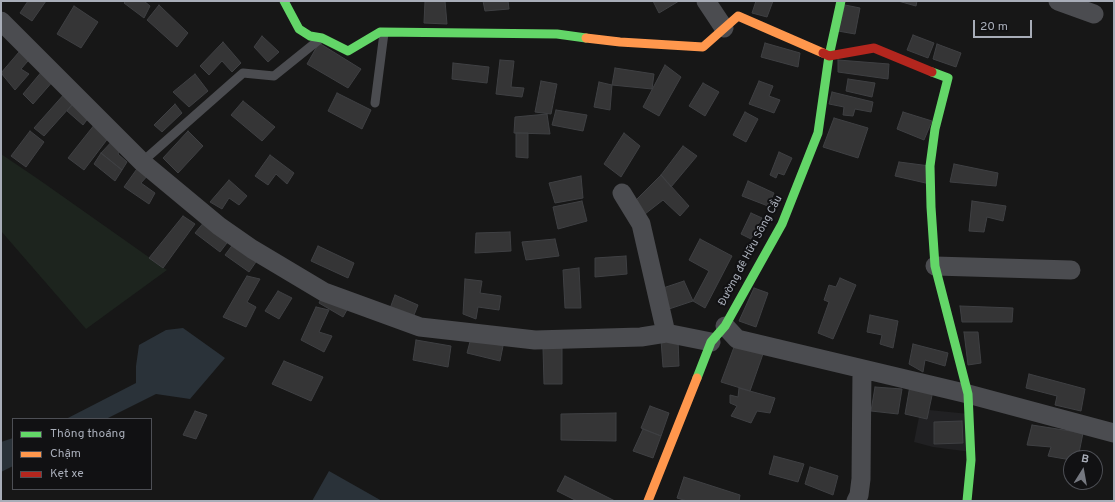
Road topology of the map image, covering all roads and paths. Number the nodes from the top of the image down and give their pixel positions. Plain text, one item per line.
1 (284, 1) edge
2 (706, 1) edge
3 (841, 1) edge
4 (1058, 1) edge
5 (1094, 14) dead end
6 (1, 21) edge
7 (724, 28) junction
8 (384, 33) junction
9 (322, 38) junction
10 (829, 56) junction
11 (375, 103) dead end
12 (142, 162) junction
13 (622, 193) dead end
14 (935, 266) junction
15 (1071, 270) dead end
16 (725, 326) junction
17 (666, 333) junction
18 (711, 342) junction
19 (862, 369) junction
20 (968, 394) junction
21 (1114, 433) edge
22 (648, 501) edge
23 (856, 501) edge
24 (967, 501) edge

1 - 9 street
2 - 7 street
3 - 10 street, Đường đê Hữu Sông Cầu
4 - 5 street
6 - 12 street
7 - 8 street
7 - 10 street
8 - 9 street
8 - 11 lane
9 - 12 lane
10 - 14 street
10 - 16 street, Đường đê Hữu Sông Cầu
12 - 17 street
13 - 17 street
14 - 15 street
14 - 20 street
16 - 18 street, Đường đê Hữu Sông Cầu
16 - 19 street
17 - 18 street
18 - 22 street, Đường đê Hữu Sông Cầu
19 - 20 street
19 - 23 street
20 - 21 street
20 - 24 street

